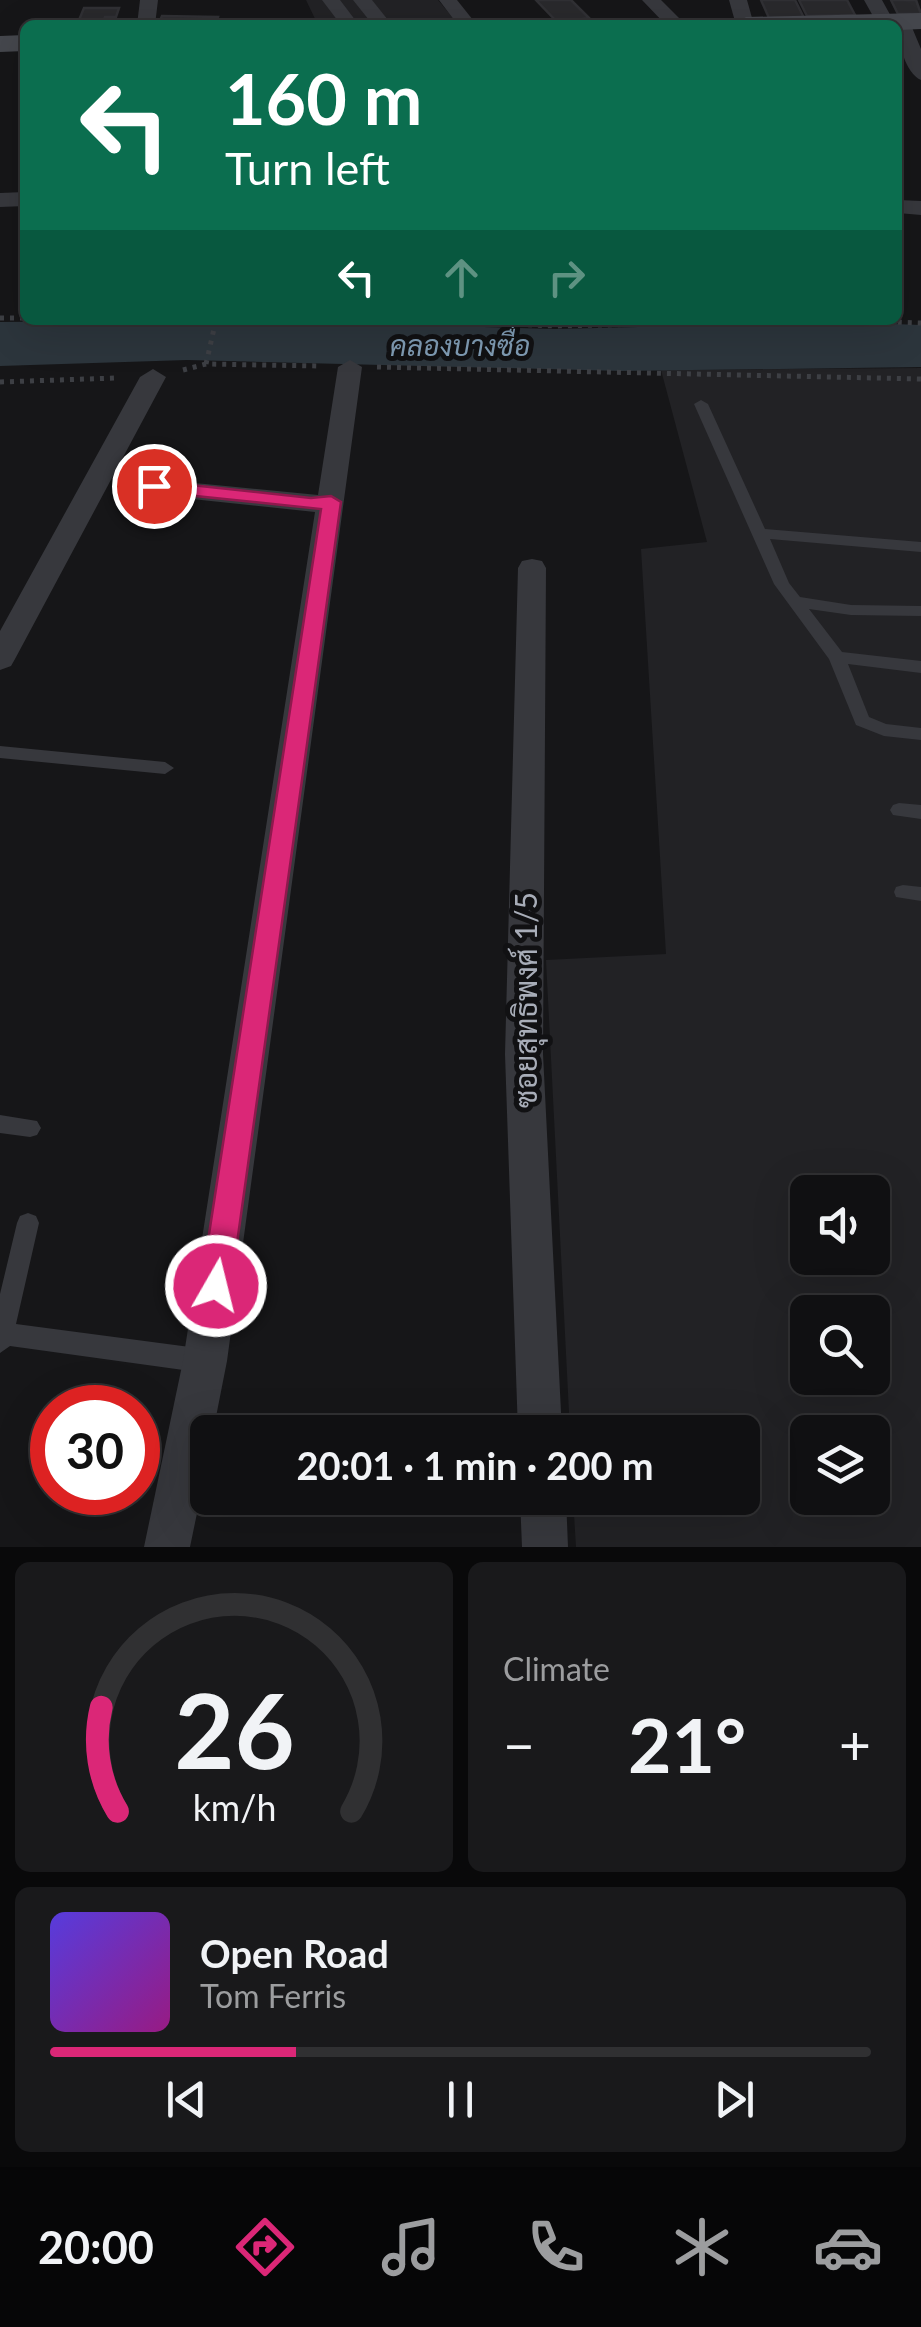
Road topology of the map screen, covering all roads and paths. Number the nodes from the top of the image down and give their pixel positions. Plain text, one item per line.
1 (331, 0) edge
2 (362, 0) edge
3 (448, 0) edge
4 (651, 0) edge
5 (895, 16) edge
6 (346, 20) edge
7 (379, 20) edge
8 (464, 20) edge
9 (672, 20) edge
10 (829, 20) edge
11 (902, 32) edge
12 (921, 74) edge
13 (215, 325) edge
14 (206, 364) junction
15 (350, 367) junction
16 (153, 377) junction
17 (921, 379) edge
18 (0, 382) edge
19 (702, 404) dead end
20 (154, 486) dead end
21 (331, 502) junction
22 (762, 534) junction
23 (921, 547) edge
24 (532, 568) dead end
25 (795, 602) junction
26 (921, 611) edge
27 (9, 625) edge
28 (838, 656) junction
29 (0, 659) edge
30 (921, 667) edge
31 (921, 734) edge
32 (0, 752) edge
33 (165, 768) dead end
34 (898, 810) dead end
35 (921, 812) edge
36 (0, 1124) edge
37 (30, 1128) dead end
38 (28, 1223) dead end
39 (1, 1338) edge
40 (206, 1361) junction
41 (539, 1415) edge
42 (544, 1515) edge
43 (167, 1547) edge
44 (545, 1547) edge

1 - 6 street
2 - 7 street
3 - 8 street
4 - 9 street
5 - 10 street
11 - 12 street
13 - 14 path
14 - 15 path
14 - 16 path
15 - 17 path
15 - 21 street
16 - 18 path
16 - 27 street
19 - 22 lane
20 - 21 street
21 - 40 street
22 - 23 lane
22 - 25 lane
24 - 41 street, ซอยสุทธิพงศ์ 1/5
25 - 26 lane
25 - 28 lane
27 - 29 street
28 - 30 lane
28 - 31 lane
32 - 33 lane
34 - 35 lane
36 - 37 lane
38 - 39 lane
39 - 40 lane
40 - 43 street
42 - 44 street

